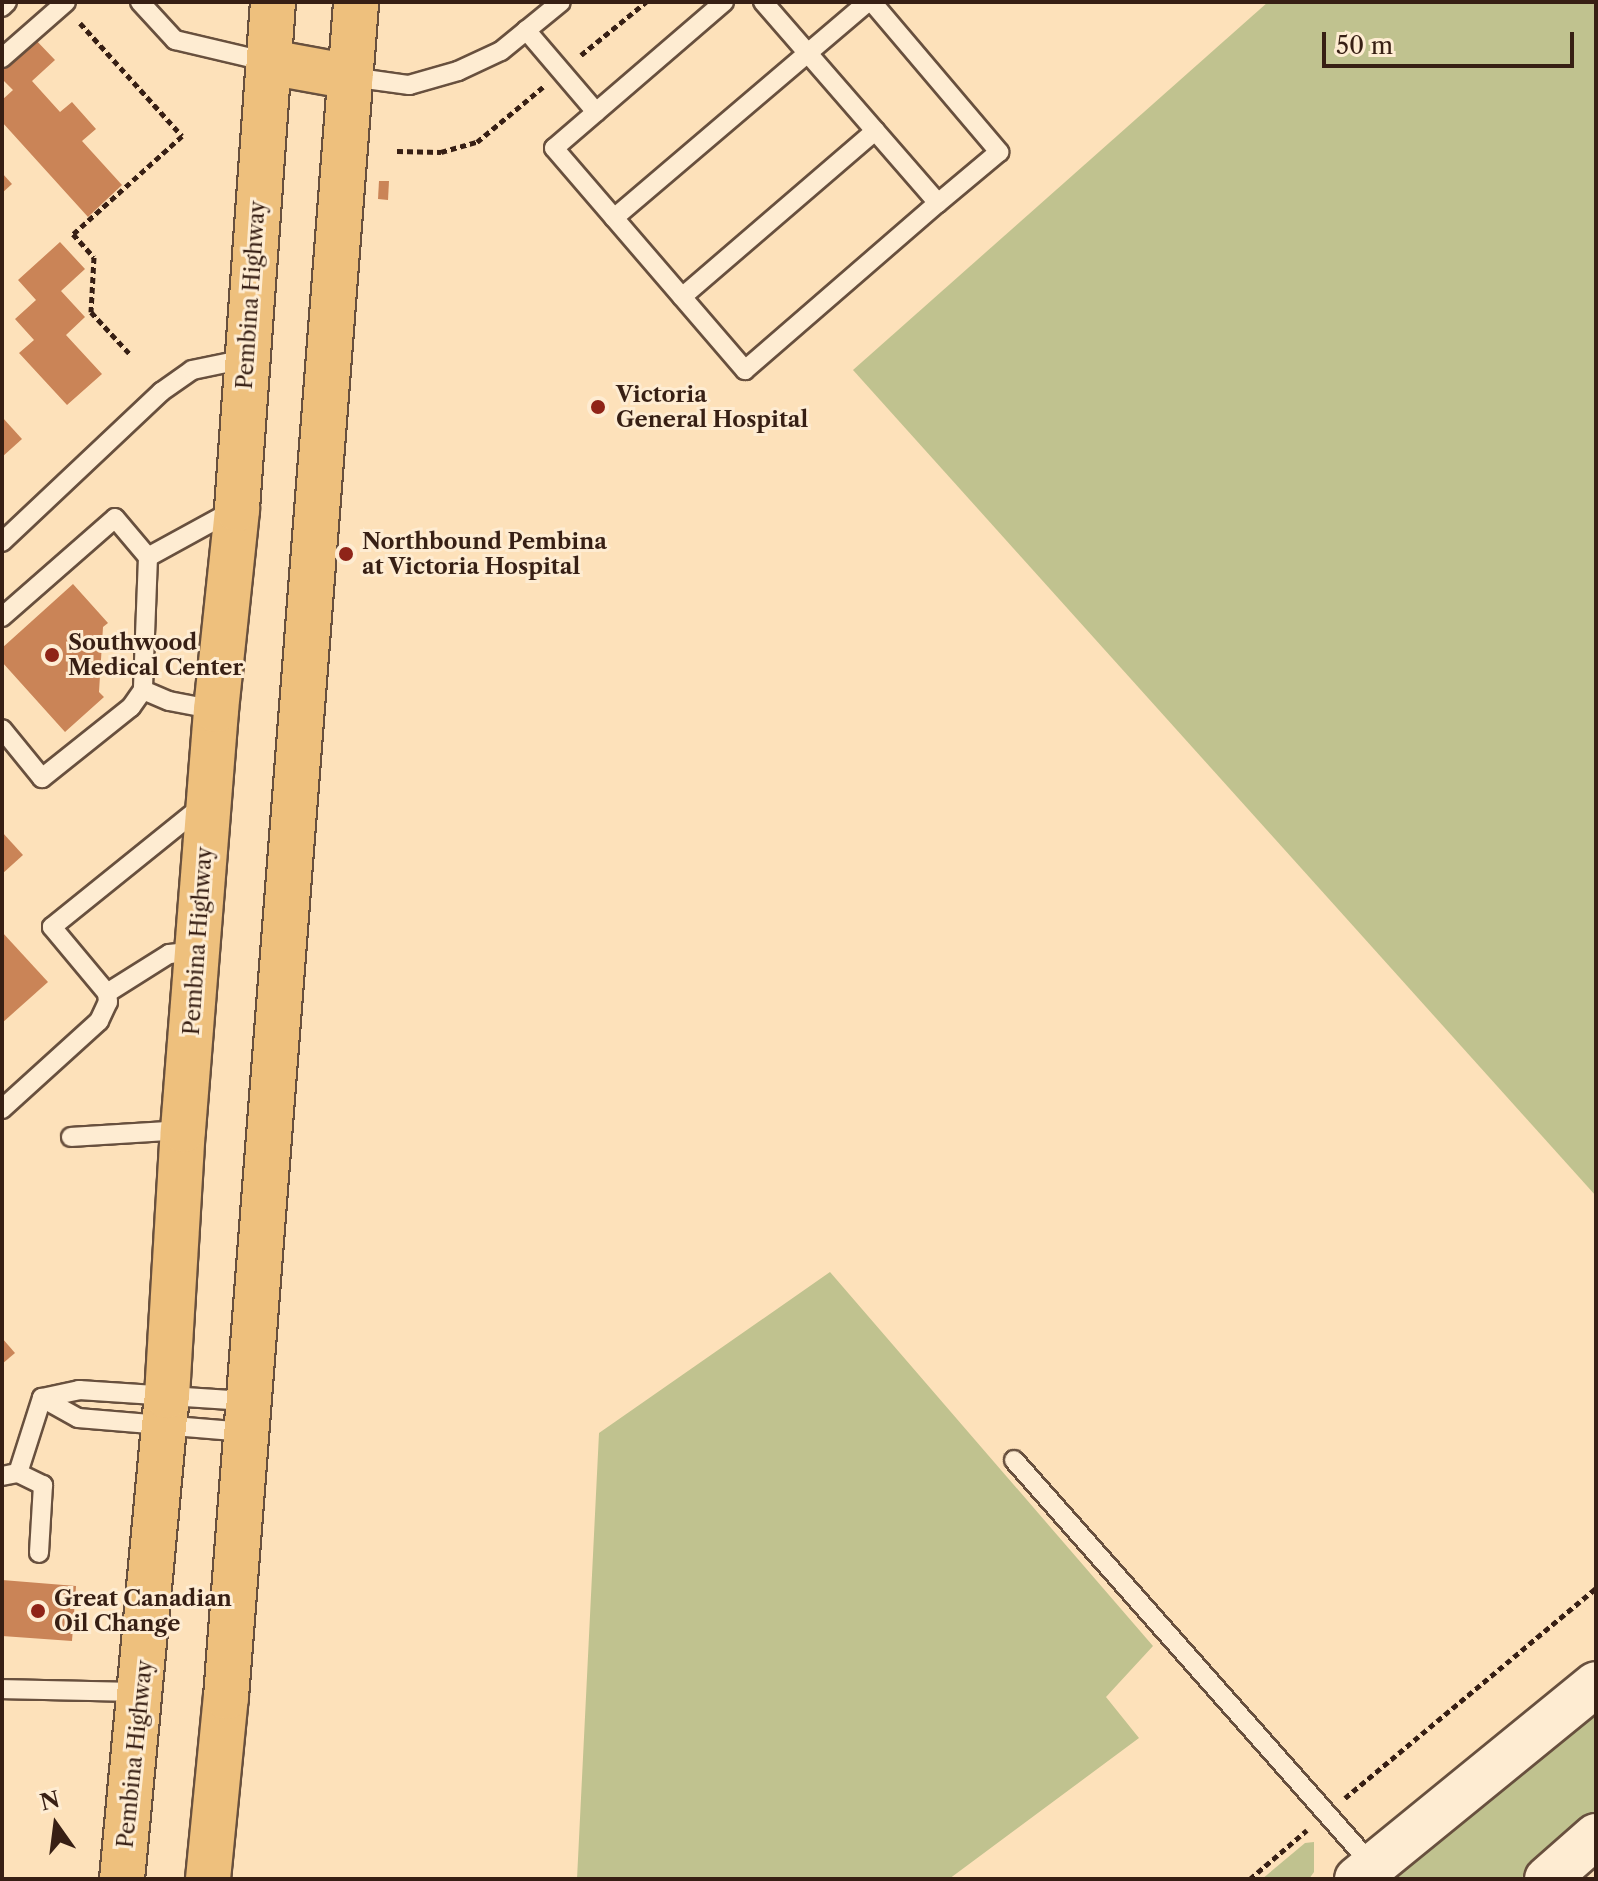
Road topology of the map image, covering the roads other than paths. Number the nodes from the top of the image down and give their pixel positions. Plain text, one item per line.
1 (7, 2) edge
2 (140, 2) edge
3 (273, 2) edge
4 (356, 2) edge
5 (561, 2) edge
6 (724, 2) edge
7 (763, 2) edge
8 (870, 2) edge
9 (65, 3) edge
10 (2, 7) edge
11 (526, 30) junction
12 (808, 53) junction
13 (2, 58) edge
14 (269, 62) junction
15 (351, 77) junction
16 (596, 112) junction
17 (875, 131) junction
18 (938, 203) junction
19 (614, 218) junction
20 (682, 297) junction
21 (245, 359) junction
22 (237, 509) junction
23 (2, 542) edge
24 (148, 557) junction
25 (2, 617) edge
26 (143, 690) junction
27 (216, 710) junction
28 (2, 729) edge
29 (209, 801) junction
30 (198, 951) junction
31 (107, 993) junction
32 (2, 1109) edge
33 (183, 1130) junction
34 (71, 1137) dead end
35 (42, 1398) junction
36 (166, 1410) junction
37 (246, 1416) junction
38 (1014, 1460) dead end
39 (10, 1474) edge
40 (39, 1553) dead end
41 (1596, 1684) edge
42 (2, 1689) edge
43 (142, 1692) junction
44 (1596, 1836) edge
45 (1365, 1872) edge
46 (122, 1879) edge
47 (208, 1879) edge
48 (1547, 1879) edge

1 - 10 lane
2 - 14 lane
3 - 14 main road, Pembina Highway
4 - 15 main road
5 - 11 lane
6 - 16 lane
7 - 12 lane
8 - 12 lane
8 - 18 lane
9 - 13 lane
11 - 15 lane
11 - 16 lane
12 - 17 lane
12 - 19 lane
14 - 15 main road
14 - 21 main road, Pembina Highway
15 - 37 main road
16 - 19 lane
17 - 18 lane
17 - 20 lane
18 - 20 lane
19 - 20 lane
21 - 22 main road, Pembina Highway
21 - 23 lane
22 - 24 lane
22 - 27 main road, Pembina Highway
24 - 25 lane
24 - 26 lane
26 - 27 lane
26 - 28 lane
27 - 29 main road, Pembina Highway
29 - 30 main road, Pembina Highway
29 - 31 lane
30 - 31 lane
30 - 33 main road, Pembina Highway
31 - 32 lane
33 - 34 lane
33 - 36 main road, Pembina Highway
35 - 36 lane
35 - 36 lane
35 - 39 lane
36 - 37 lane
36 - 37 lane
36 - 43 main road, Pembina Highway
37 - 47 main road
38 - 45 lane
39 - 40 lane
41 - 45 main road
42 - 43 lane
43 - 46 main road, Pembina Highway
44 - 48 main road

